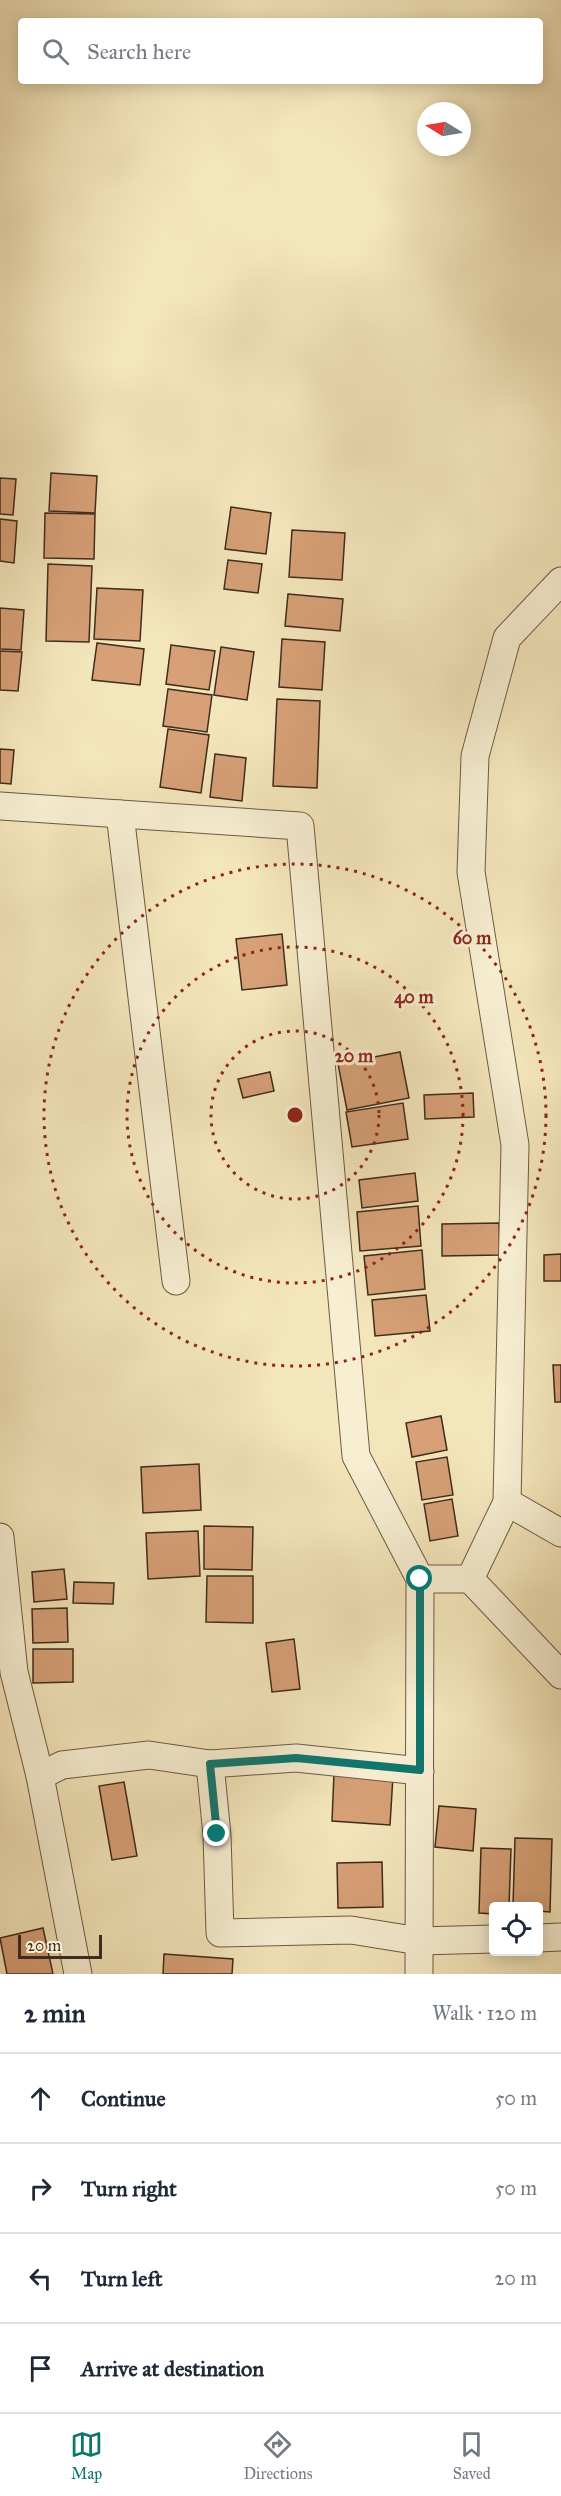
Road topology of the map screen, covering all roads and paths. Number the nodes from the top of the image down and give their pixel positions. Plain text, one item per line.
1 (561, 581) edge
2 (0, 806) edge
3 (120, 814) junction
4 (177, 1281) dead end
5 (507, 1502) junction
6 (561, 1533) edge
7 (0, 1537) edge
8 (420, 1579) junction
9 (470, 1579) junction
10 (561, 1676) edge
11 (210, 1764) junction
12 (420, 1770) junction
13 (40, 1776) junction
14 (561, 1937) edge
15 (543, 1938) edge
16 (489, 1939) edge
17 (419, 1941) junction
18 (78, 1974) edge
19 (418, 1974) edge

1 - 5 street
2 - 3 street
3 - 4 street
3 - 8 street
5 - 6 street
5 - 9 street
7 - 13 street
8 - 9 street
8 - 12 street
9 - 10 street
11 - 12 street
11 - 13 street
11 - 17 street
12 - 17 street
13 - 18 street
14 - 15 street
16 - 17 street
17 - 19 street

